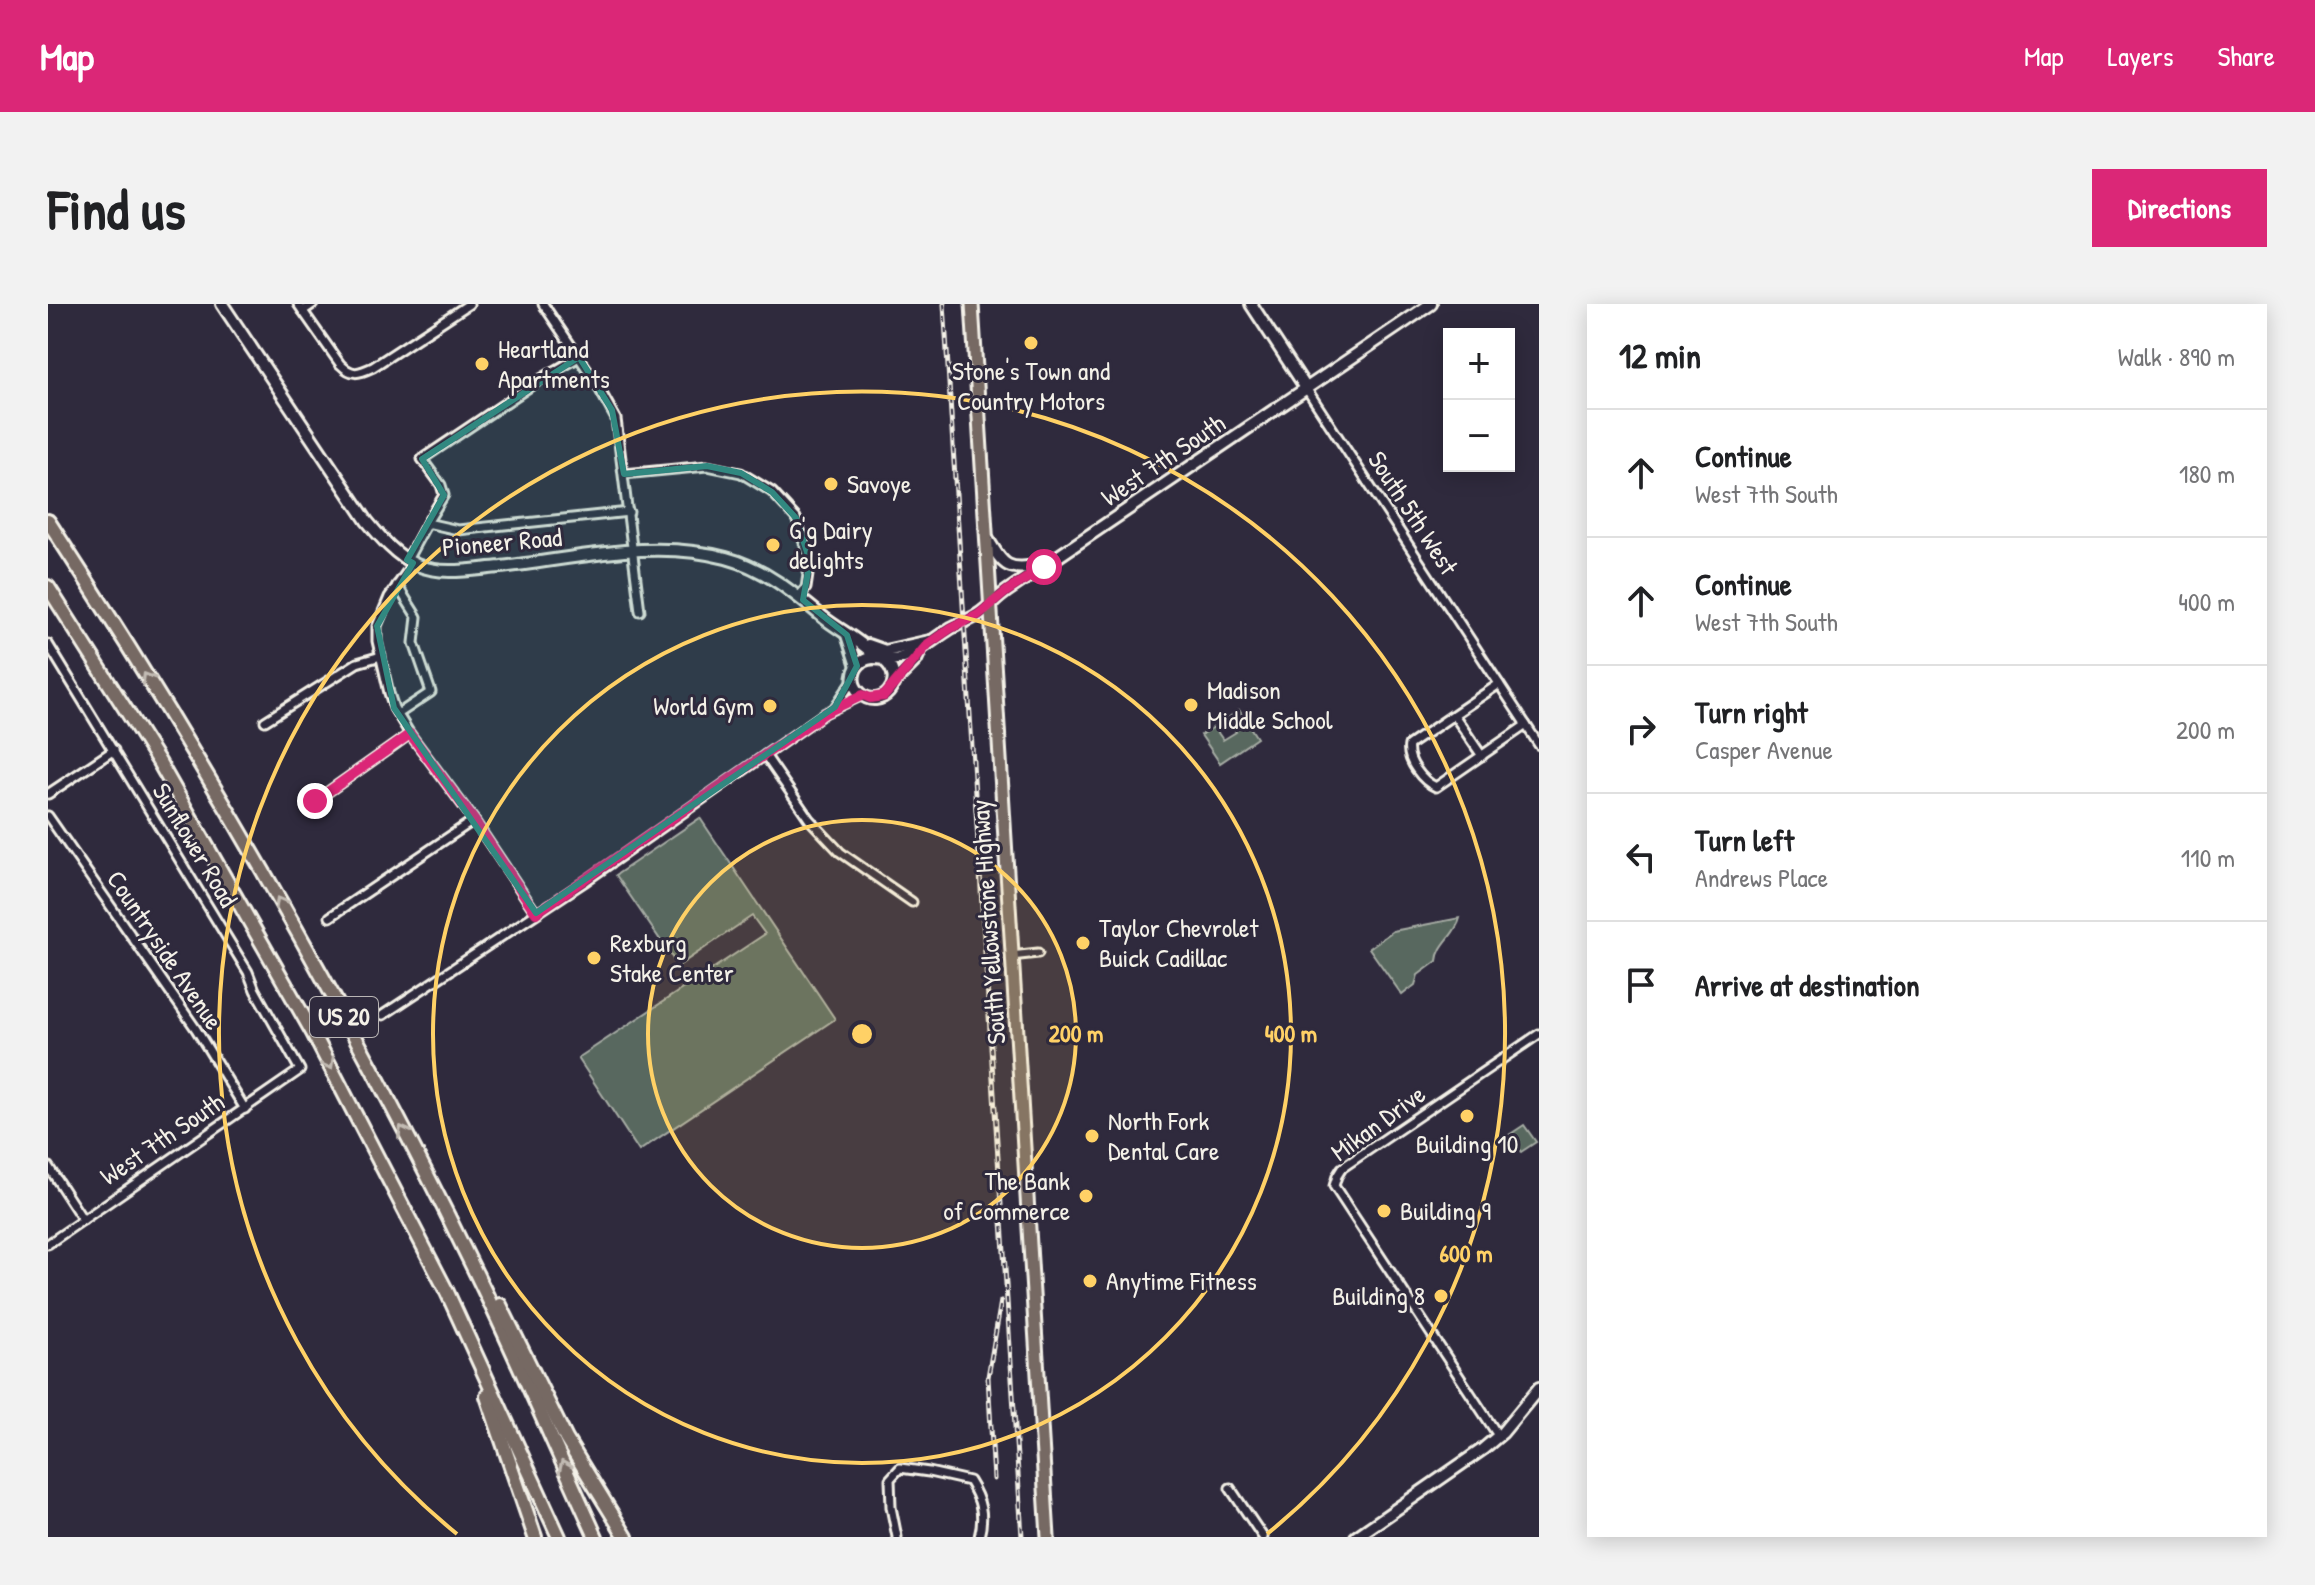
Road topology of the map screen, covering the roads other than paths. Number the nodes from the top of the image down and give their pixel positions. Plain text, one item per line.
1 (222, 304) edge
2 (313, 304) edge
3 (469, 304) edge
4 (543, 304) edge
5 (972, 304) edge
6 (1251, 304) edge
7 (1431, 304) edge
8 (300, 307) edge
9 (579, 357) junction
10 (1306, 388) junction
11 (624, 474) junction
12 (629, 512) junction
13 (48, 521) edge
14 (427, 523) junction
15 (987, 538) junction
16 (633, 550) junction
17 (410, 562) junction
18 (1048, 564) junction
19 (397, 585) junction
20 (48, 587) edge
21 (798, 597) junction
22 (991, 603) junction
23 (640, 611) dead end
24 (847, 635) junction
25 (932, 641) junction
26 (48, 644) edge
27 (865, 644) junction
28 (920, 651) junction
29 (381, 656) junction
30 (881, 659) junction
31 (857, 666) junction
32 (853, 680) junction
33 (894, 682) junction
34 (1499, 684) junction
35 (863, 695) junction
36 (835, 707) junction
37 (398, 714) junction
38 (1454, 715) junction
39 (265, 721) dead end
40 (1526, 725) junction
41 (410, 734) junction
42 (1539, 745) edge
43 (114, 750) junction
44 (765, 755) junction
45 (1482, 756) junction
46 (48, 794) edge
47 (315, 801) dead end
48 (48, 816) edge
49 (474, 820) junction
50 (912, 902) dead end
51 (536, 913) junction
52 (330, 917) dead end
53 (1038, 953) dead end
54 (1011, 956) junction
55 (383, 1015) dead end
56 (1539, 1034) edge
57 (300, 1070) joint
58 (245, 1109) junction
59 (48, 1166) edge
60 (422, 1167) junction
61 (83, 1220) junction
62 (48, 1244) edge
63 (447, 1292) junction
64 (1539, 1388) edge
65 (1499, 1437) junction
66 (1230, 1488) dead end
67 (535, 1537) edge
68 (559, 1537) edge
69 (596, 1537) edge
70 (626, 1537) edge
71 (897, 1537) edge
72 (979, 1537) edge
73 (1048, 1537) edge
74 (1263, 1537) edge
75 (1356, 1537) edge

1 - 17 street, Pioneer Road
2 - 8 street
3 - 8 street
4 - 9 street
5 - 15 main road, South Yellowstone Highway
6 - 10 street, South 5th West
7 - 10 street, West 7th South
9 - 11 street
9 - 14 street
10 - 18 street, West 7th South
10 - 34 street, South 5th West
11 - 12 street
11 - 21 street
12 - 14 street
12 - 16 street
60 -> 13 highway, US 20
14 - 17 street
15 - 18 street
15 - 22 main road, South Yellowstone Highway
16 - 17 street, Pioneer Road
16 - 21 street, Pioneer Road
16 - 23 street
17 - 19 street
18 - 22 street, West 7th South
19 - 29 street
19 - 37 street
20 -> 63 highway, US 20
21 - 24 street, Pioneer Road
22 - 25 street, West 7th South
22 - 54 main road, South Yellowstone Highway
24 - 27 street, Pioneer Road
24 - 31 street
25 - 27 street
25 - 28 street, West 7th South
26 - 43 street, Sunflower Road
27 - 30 street, Pioneer Road
28 - 30 street, West 7th South
28 - 33 street, West 7th South
29 - 37 street
29 - 39 street
30 - 31 street
30 - 33 street
31 - 32 street
32 - 35 street
32 - 36 street
33 - 35 street
34 - 38 street
34 - 40 street, South 5th West
35 - 36 street
36 - 44 street
37 - 41 street
38 - 45 street
38 - 45 street
40 - 42 street, South 5th West
40 - 45 street
41 - 47 street
41 - 49 street
43 - 46 street
43 - 57 street, Sunflower Road
44 - 50 street
44 - 51 street
48 - 58 street, Countryside Avenue
49 - 51 street
49 - 52 street
51 - 55 street
53 - 54 street
54 - 73 main road, South Yellowstone Highway
56 - 65 street, Mikan Drive
57 - 58 street, West 7th South
58 - 61 street, West 7th South
59 - 61 street
69 -> 60 highway, US 20
60 - 70 highway
61 - 62 street, West 7th South
63 - 67 highway
63 - 68 highway, US 20
64 - 65 street
65 - 75 street
66 - 74 street
71 - 72 street

